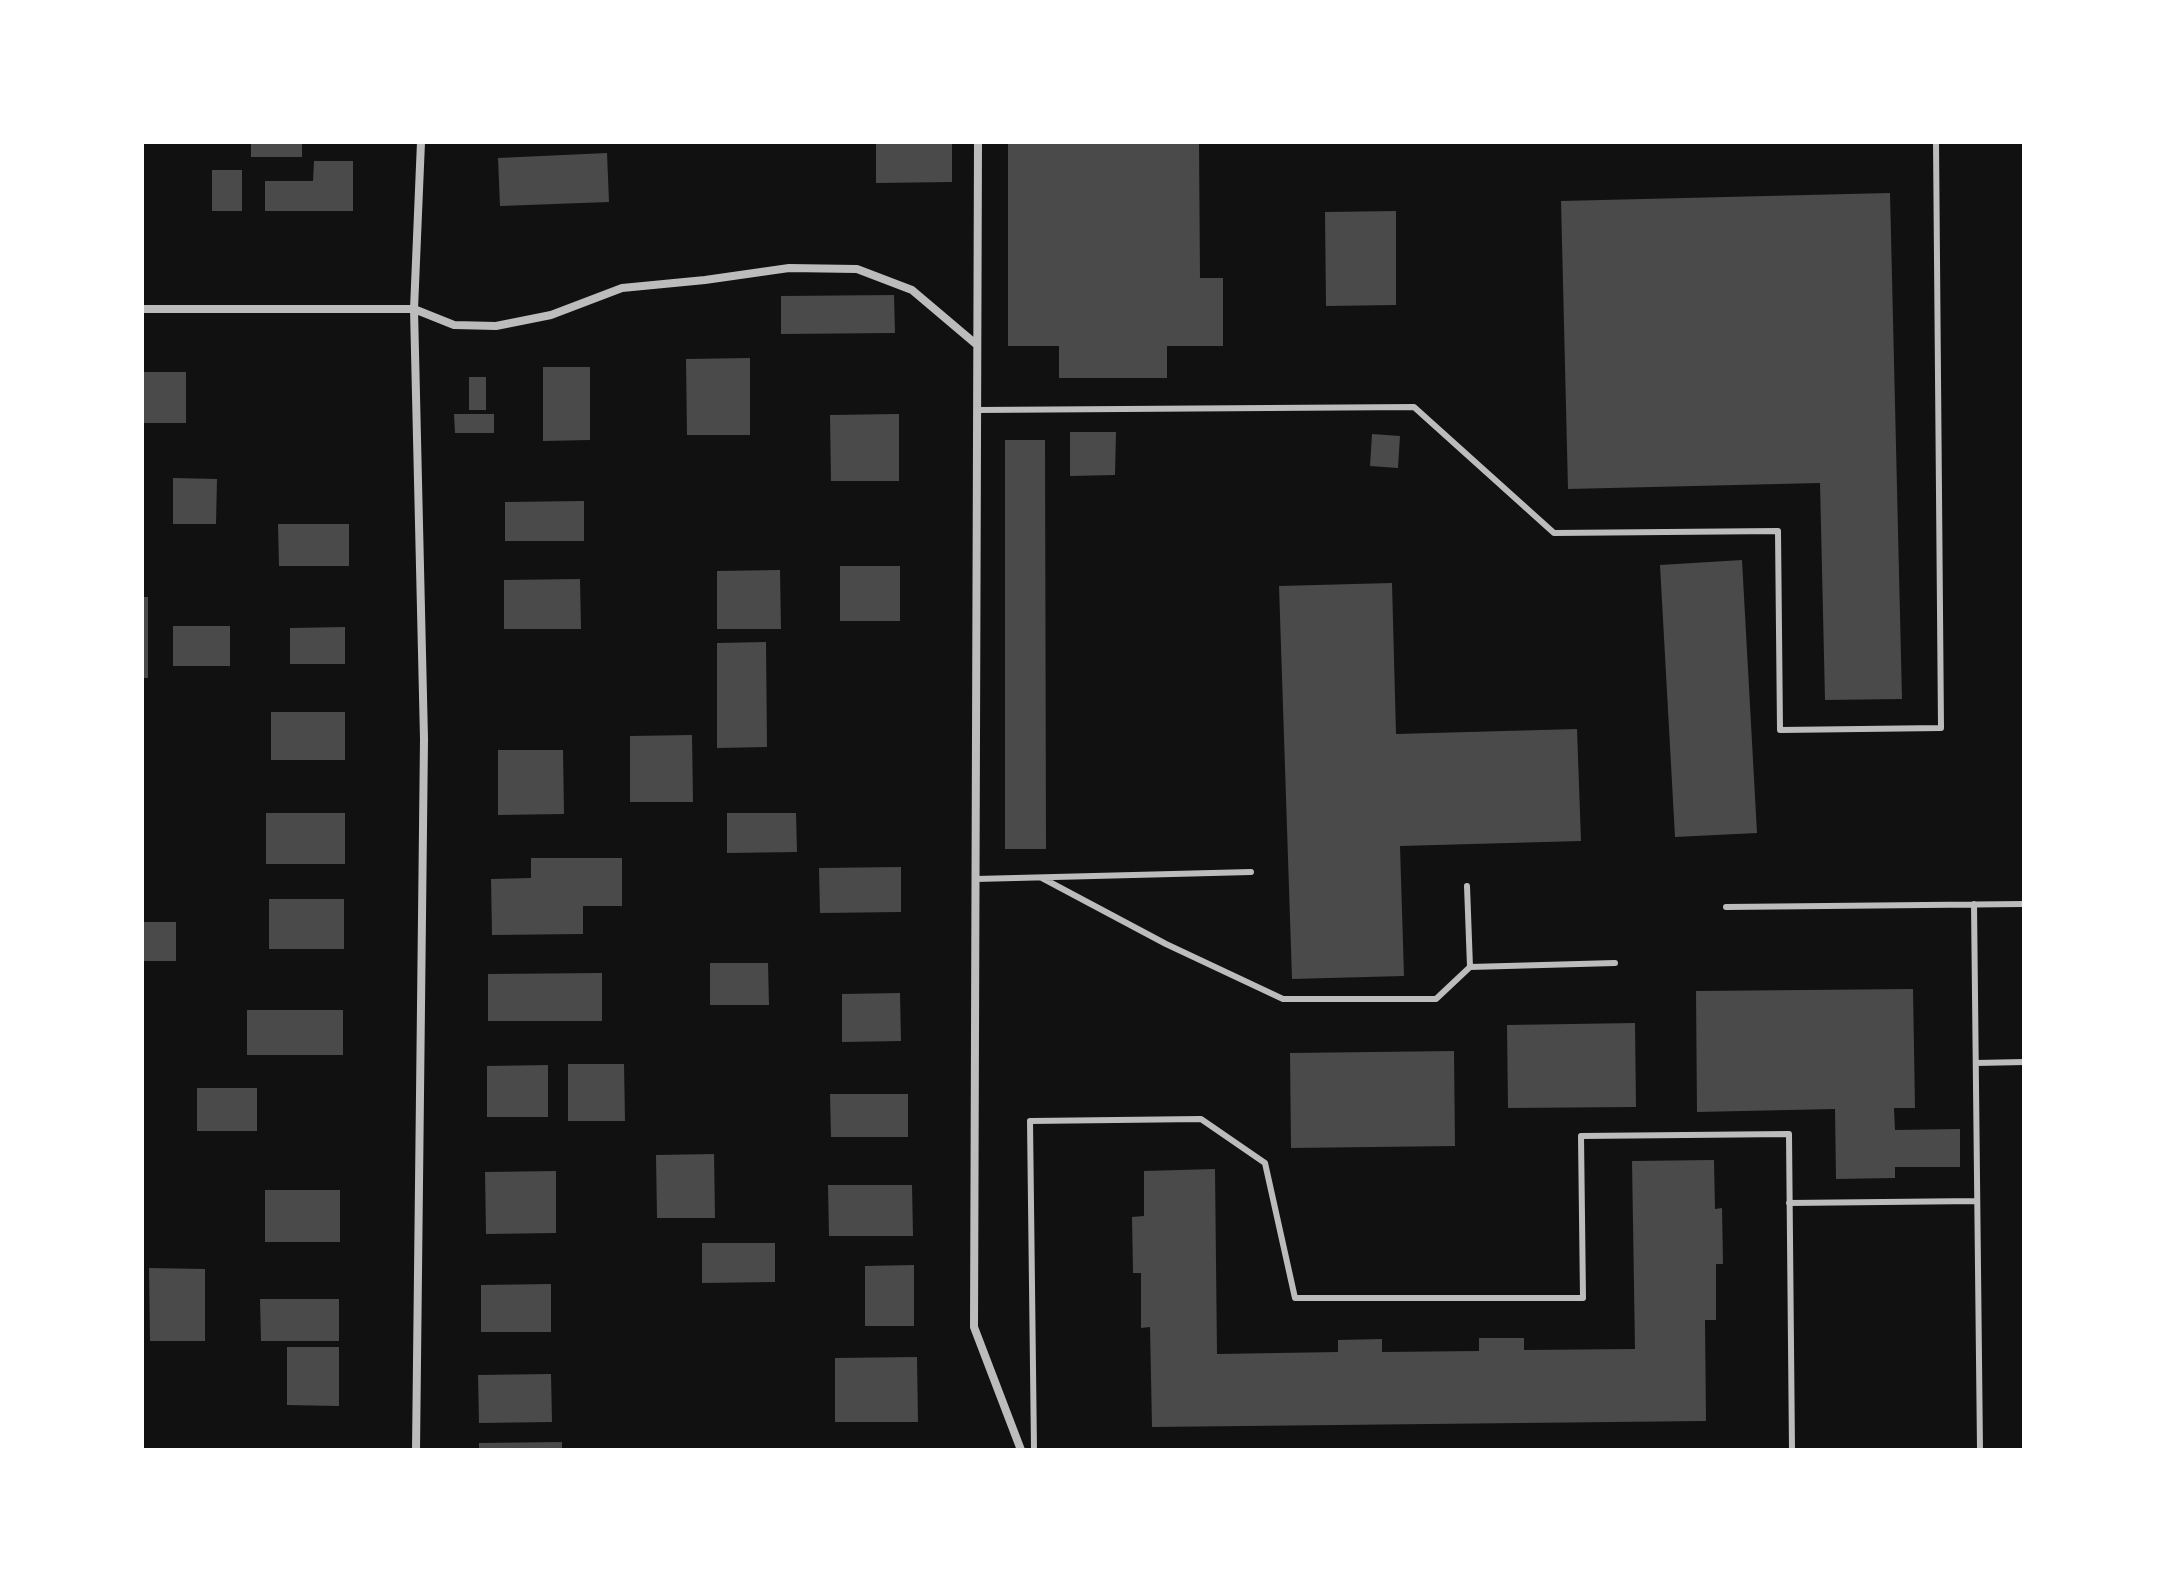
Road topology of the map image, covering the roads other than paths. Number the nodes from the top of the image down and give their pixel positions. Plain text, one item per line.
1 (421, 142) edge
2 (978, 142) edge
3 (1936, 142) edge
4 (142, 309) edge
5 (414, 309) junction
6 (977, 345) junction
7 (977, 410) junction
8 (1251, 872) dead end
9 (1042, 878) junction
10 (976, 879) junction
11 (1467, 886) dead end
12 (1974, 904) junction
13 (2024, 904) edge
14 (1726, 907) dead end
15 (1615, 963) dead end
16 (1470, 967) junction
17 (2024, 1062) edge
18 (1976, 1063) junction
19 (1977, 1201) junction
20 (1789, 1203) junction
21 (416, 1450) edge
22 (1021, 1450) edge
23 (1034, 1450) edge
24 (1792, 1450) edge
25 (1980, 1450) edge

1 - 5 street
2 - 6 street
3 - 7 lane
4 - 5 street
5 - 6 street
5 - 21 street
6 - 7 street
7 - 10 street
8 - 9 lane
9 - 10 lane
9 - 16 lane
10 - 22 street
11 - 16 lane
12 - 13 lane
12 - 14 lane
12 - 18 lane
15 - 16 lane
17 - 18 lane
18 - 19 lane
19 - 20 lane
19 - 25 lane
20 - 23 lane
20 - 24 lane

